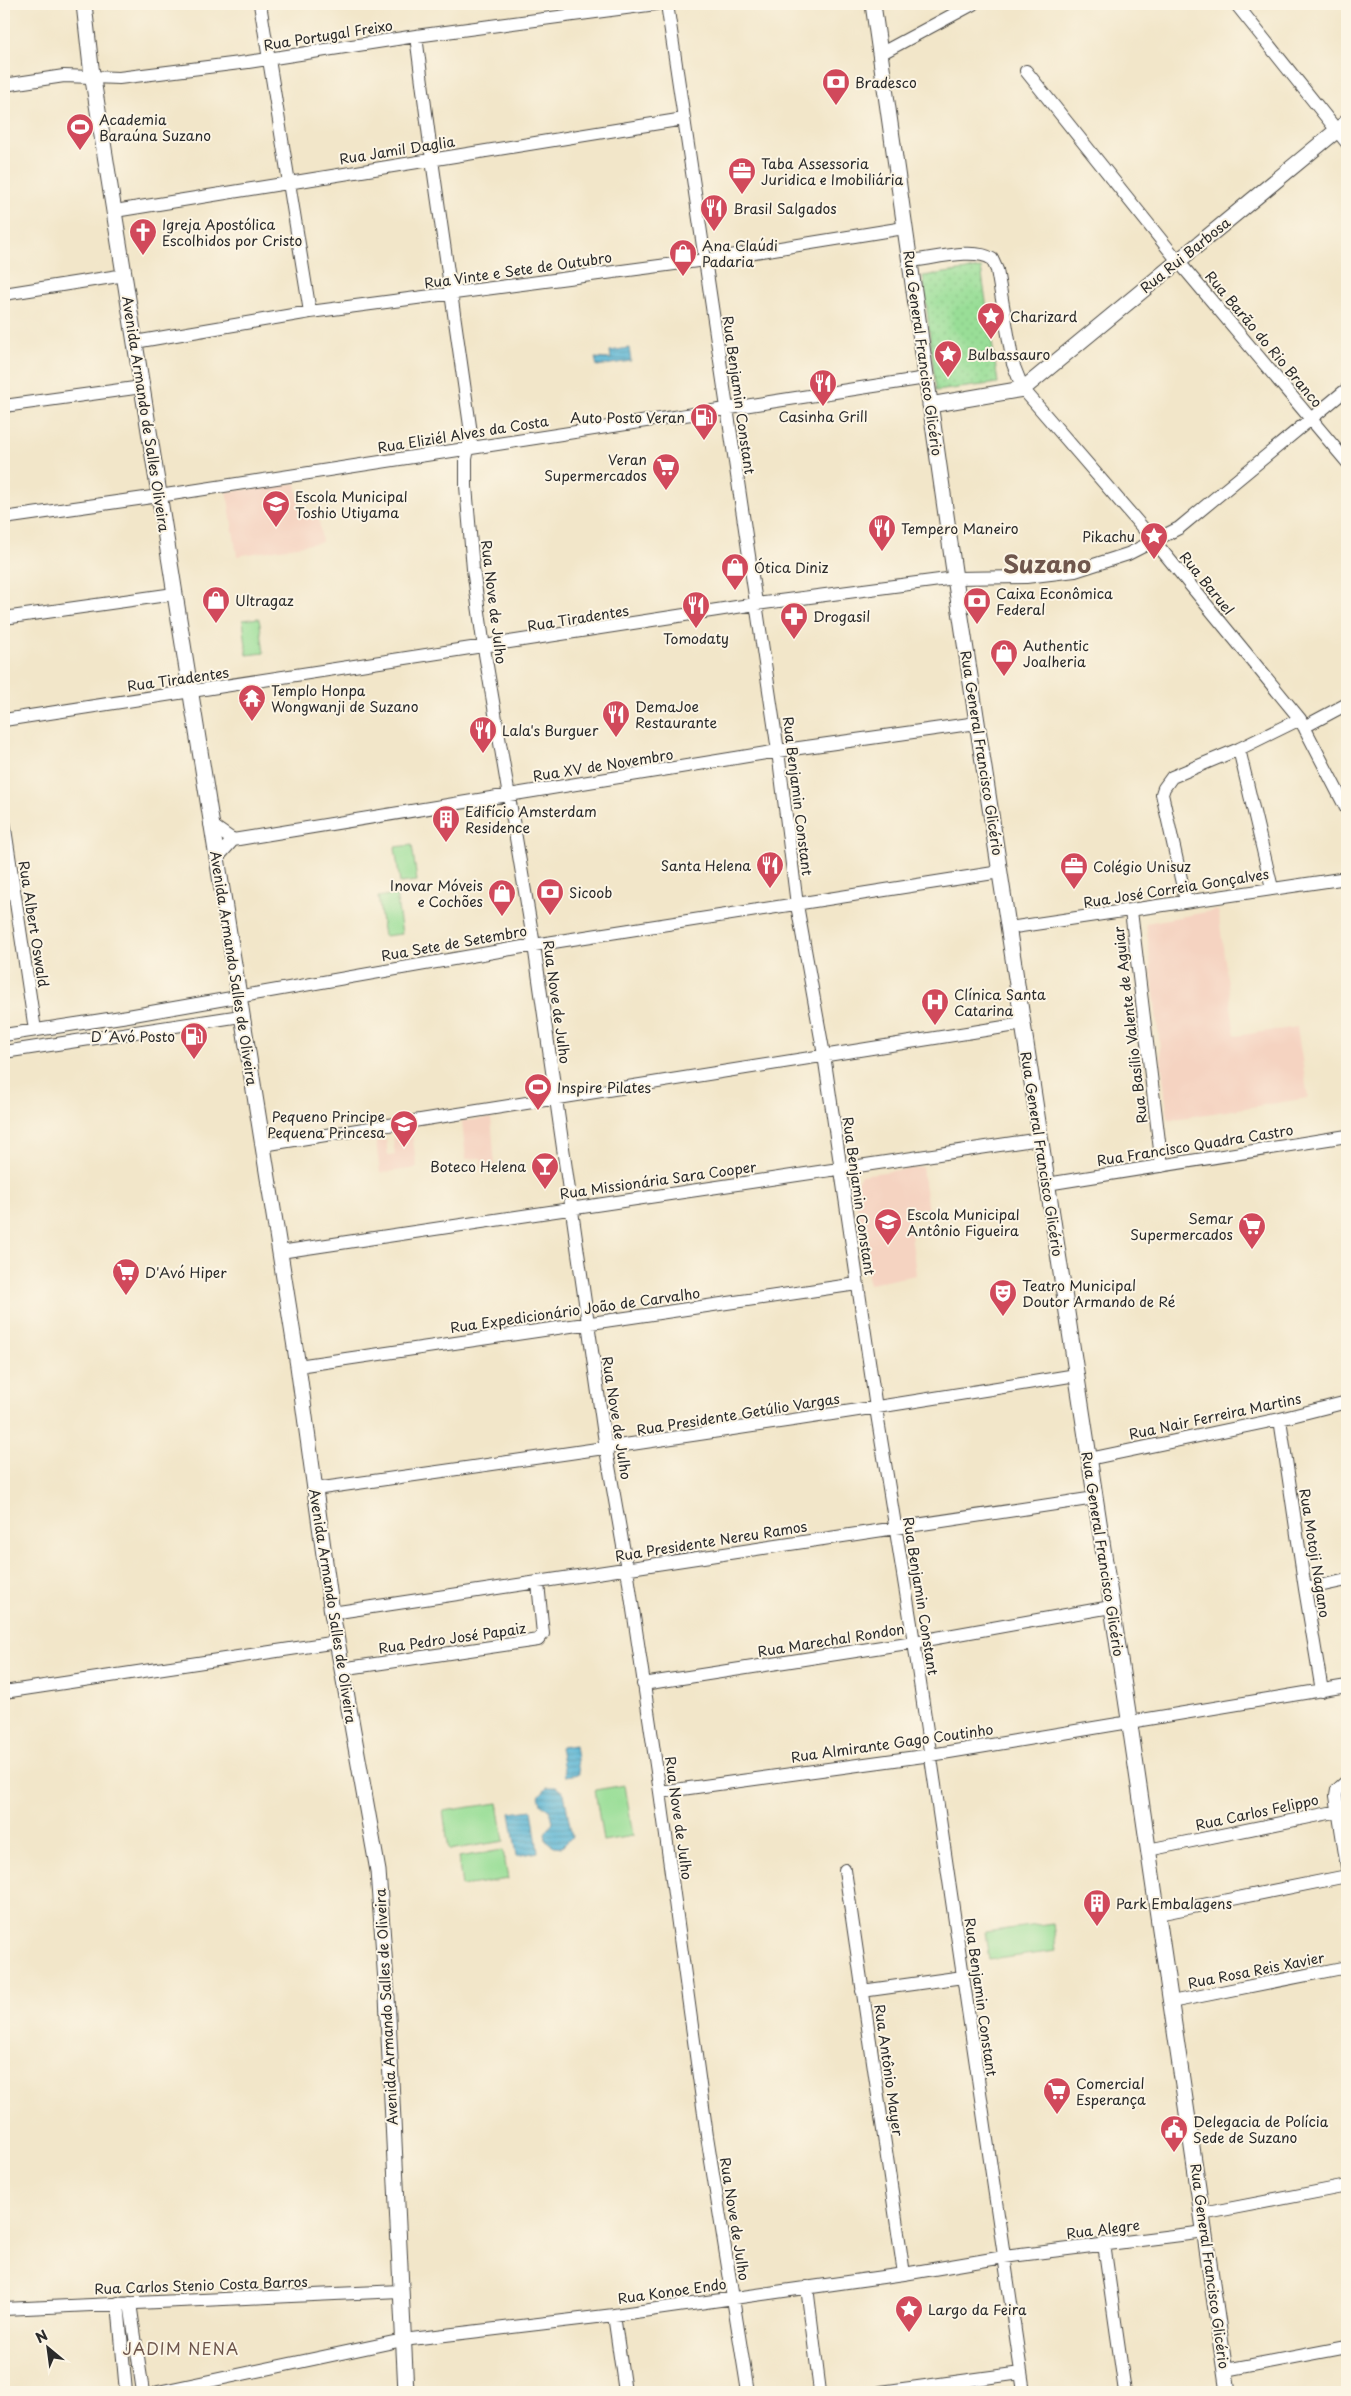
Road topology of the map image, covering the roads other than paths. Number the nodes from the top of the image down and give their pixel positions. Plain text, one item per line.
1 (84, 4) edge
2 (260, 4) edge
3 (656, 4) edge
4 (667, 4) edge
5 (873, 4) edge
6 (973, 4) edge
7 (1236, 4) edge
8 (416, 36) junction
9 (880, 54) junction
10 (269, 59) junction
11 (1026, 71) dead end
12 (93, 76) junction
13 (4, 85) edge
14 (684, 119) junction
15 (1342, 126) edge
16 (1347, 143) edge
17 (432, 160) junction
18 (288, 183) junction
19 (115, 211) junction
20 (904, 228) junction
21 (705, 260) junction
22 (911, 261) junction
23 (1178, 261) junction
24 (125, 276) junction
25 (4, 294) edge
26 (451, 295) junction
27 (310, 312) junction
28 (136, 342) junction
29 (926, 378) junction
30 (142, 387) junction
31 (1023, 389) junction
32 (1347, 390) edge
33 (930, 405) junction
34 (4, 406) edge
35 (726, 410) junction
36 (1312, 419) junction
37 (469, 448) junction
38 (1347, 462) edge
39 (159, 496) junction
40 (4, 518) edge
41 (1155, 542) junction
42 (955, 578) junction
43 (174, 594) junction
44 (756, 604) junction
45 (4, 618) edge
46 (484, 648) junction
47 (190, 693) junction
48 (1347, 704) edge
49 (4, 720) edge
50 (977, 723) junction
51 (1302, 723) junction
52 (1239, 749) junction
53 (778, 751) junction
54 (507, 796) junction
55 (1347, 810) edge
56 (4, 822) edge
57 (210, 824) junction
58 (233, 840) junction
59 (216, 859) junction
60 (1000, 872) junction
61 (1347, 878) edge
62 (1272, 888) junction
63 (1186, 901) junction
64 (797, 905) junction
65 (1131, 911) junction
66 (1008, 928) junction
67 (534, 945) junction
68 (239, 995) junction
69 (241, 1016) junction
70 (1023, 1024) junction
71 (35, 1030) junction
72 (4, 1035) edge
73 (4, 1052) edge
74 (824, 1055) junction
75 (555, 1098) junction
76 (1347, 1136) edge
77 (1040, 1139) junction
78 (263, 1145) junction
79 (1162, 1166) junction
80 (840, 1169) junction
81 (1047, 1184) junction
82 (571, 1208) junction
83 (280, 1252) junction
84 (857, 1284) junction
85 (588, 1323) junction
86 (298, 1366) junction
87 (1076, 1375) junction
88 (1347, 1402) edge
89 (876, 1408) junction
90 (1280, 1419) junction
91 (606, 1449) junction
92 (1089, 1459) junction
93 (315, 1488) junction
94 (1095, 1498) junction
95 (895, 1528) junction
96 (627, 1569) junction
97 (1347, 1580) edge
98 (538, 1583) junction
99 (1305, 1589) junction
100 (1111, 1607) junction
101 (332, 1613) junction
102 (337, 1642) junction
103 (914, 1642) junction
104 (341, 1669) junction
105 (643, 1684) junction
106 (1347, 1686) edge
107 (1322, 1691) junction
108 (4, 1692) edge
109 (1129, 1723) junction
110 (931, 1755) junction
111 (1347, 1782) edge
112 (660, 1792) junction
113 (1339, 1811) junction
114 (1148, 1850) junction
115 (1347, 1867) edge
116 (845, 1870) dead end
117 (1347, 1876) edge
118 (1158, 1914) junction
119 (1347, 1967) edge
120 (963, 1977) junction
121 (862, 1991) junction
122 (1171, 2002) junction
123 (1347, 2186) edge
124 (1202, 2214) junction
125 (1205, 2232) junction
126 (1104, 2244) junction
127 (1004, 2257) junction
128 (904, 2274) junction
129 (806, 2287) junction
130 (400, 2291) junction
131 (732, 2298) junction
132 (124, 2303) junction
133 (4, 2309) edge
134 (614, 2315) junction
135 (403, 2340) junction
136 (1347, 2347) edge
137 (1226, 2370) junction
138 (1021, 2373) junction
139 (126, 2392) edge
140 (142, 2392) edge
141 (158, 2392) edge
142 (406, 2392) edge
143 (625, 2392) edge
144 (748, 2392) edge
145 (820, 2392) edge
146 (881, 2392) edge
147 (1024, 2392) edge
148 (1124, 2392) edge
149 (1228, 2392) edge

1 - 12 main road, Avenida Armando de Salles Oliveira
2 - 10 street
3 - 8 street, Rua Portugal Freixo
4 - 14 street, Rua Benjamin Constant
5 - 9 main road, Rua General Francisco Glicério
6 - 9 street
7 - 15 street
8 - 10 street, Rua Portugal Freixo
8 - 17 street, Rua Nove de Julho
9 - 20 main road, Rua General Francisco Glicério
10 - 12 street, Rua Portugal Freixo
10 - 18 street
11 - 23 street, Rua Barão do Rio Branco
12 - 13 street, Rua Portugal Freixo
12 - 19 main road, Avenida Armando de Salles Oliveira
14 - 17 street, Rua Jamil Daglia
14 - 21 street, Rua Benjamin Constant
15 - 16 street
15 - 23 main road, Rua Rui Barbosa
17 - 18 street, Rua Jamil Daglia
17 - 26 street, Rua Nove de Julho
18 - 19 street, Rua Jamil Daglia
18 - 27 street
19 - 24 main road, Avenida Armando de Salles Oliveira
20 - 21 street, Rua Vinte e Sete de Outubro
20 - 22 main road, Rua General Francisco Glicério
21 - 26 street, Rua Vinte e Sete de Outubro
21 - 35 street, Rua Benjamin Constant
22 - 29 main road, Rua General Francisco Glicério
22 - 31 street, Rua Baruel
23 - 31 main road, Rua Rui Barbosa
23 - 36 street, Rua Barão do Rio Branco
24 - 25 street
24 - 28 main road, Avenida Armando de Salles Oliveira
26 - 27 street, Rua Vinte e Sete de Outubro
26 - 37 street, Rua Nove de Julho
27 - 28 street, Rua Vinte e Sete de Outubro
28 - 30 main road, Avenida Armando de Salles Oliveira
29 - 33 main road, Rua General Francisco Glicério
29 - 35 street, Rua Eliziél Alves da Costa
30 - 34 street
30 - 39 main road, Avenida Armando de Salles Oliveira
31 - 33 main road
31 - 41 street, Rua Baruel
32 - 36 street, Rua Tiradentes
33 - 42 main road, Rua General Francisco Glicério
35 - 37 street, Rua Eliziél Alves da Costa
35 - 44 street, Rua Benjamin Constant
36 - 38 street, Rua Barão do Rio Branco
36 - 41 street, Rua Tiradentes
37 - 39 street, Rua Eliziél Alves da Costa
37 - 46 street, Rua Nove de Julho
39 - 40 street, Rua Eliziél Alves da Costa
39 - 43 main road, Avenida Armando de Salles Oliveira
41 - 42 street, Rua Tiradentes
41 - 51 street, Rua Baruel
42 - 44 street, Rua Tiradentes
42 - 50 main road, Rua General Francisco Glicério
43 - 45 street
43 - 47 main road, Avenida Armando de Salles Oliveira
44 - 46 street, Rua Tiradentes
44 - 53 street, Rua Benjamin Constant
46 - 47 street, Rua Tiradentes
46 - 54 street, Rua Nove de Julho
47 - 49 street, Rua Tiradentes
47 - 57 main road, Avenida Armando de Salles Oliveira
48 - 51 street
50 - 53 street, Rua XV de Novembro
50 - 60 main road, Rua General Francisco Glicério
51 - 52 street
51 - 55 street, Rua Baruel
52 - 62 street
52 - 63 street
53 - 54 street, Rua XV de Novembro
53 - 64 street, Rua Benjamin Constant
54 - 58 street, Rua XV de Novembro
54 - 67 street, Rua Nove de Julho
56 - 71 street, Rua Albert Oswald
57 - 58 street
57 - 59 main road, Avenida Armando Salles de Oliveira
58 - 59 street
59 - 68 main road, Avenida Armando Salles de Oliveira
60 - 64 street, Rua Sete de Setembro
60 - 66 main road, Rua General Francisco Glicério
61 - 62 street, Rua José Correia Gonçalves
62 - 63 street, Rua José Correia Gonçalves
63 - 65 street, Rua José Correia Gonçalves
64 - 67 street, Rua Sete de Setembro
64 - 74 street, Rua Benjamin Constant
65 - 66 street, Rua José Correia Gonçalves
65 - 79 street, Rua Basílio Valente de Aguiar
66 - 70 main road, Rua General Francisco Glicério
67 - 68 street, Rua Sete de Setembro
67 - 75 street, Rua Nove de Julho
68 - 69 main road, Avenida Armando Salles de Oliveira
68 - 71 street, Rua Sete de Setembro
69 - 73 street
69 - 78 main road, Avenida Armando Salles de Oliveira
70 - 74 street
70 - 77 main road, Rua General Francisco Glicério
71 - 72 street, Rua Sete de Setembro
74 - 75 street
74 - 80 street, Rua Benjamin Constant
75 - 78 street
75 - 82 street, Rua Nove de Julho
76 - 79 street, Rua Francisco Quadra Castro
77 - 80 street, Rua Missionária Sara Cooper
77 - 81 main road, Rua General Francisco Glicério
78 - 83 main road, Avenida Armando Salles de Oliveira
79 - 81 street, Rua Francisco Quadra Castro
80 - 82 street, Rua Missionária Sara Cooper
80 - 84 street, Rua Benjamin Constant
81 - 87 main road, Rua General Francisco Glicério
82 - 83 street, Rua Missionária Sara Cooper
82 - 85 street, Rua Nove de Julho
83 - 86 main road, Avenida Armando Salles de Oliveira
84 - 85 street, Rua Expedicionário João de Carvalho
84 - 89 street, Rua Benjamin Constant
85 - 86 street, Rua Expedicionário João de Carvalho
85 - 91 street, Rua Nove de Julho
86 - 93 main road, Avenida Armando Salles de Oliveira
87 - 89 street, Rua Presidente Getúlio Vargas
87 - 92 main road, Rua General Francisco Glicério
88 - 90 street, Rua Nair Ferreira Martins
89 - 91 street, Rua Presidente Getúlio Vargas
89 - 95 street, Rua Benjamin Constant
90 - 92 street, Rua Nair Ferreira Martins
90 - 99 street, Rua Motoji Nagano
91 - 93 street, Rua Presidente Getúlio Vargas
91 - 96 street, Rua Nove de Julho
92 - 94 main road, Rua General Francisco Glicério
93 - 101 main road, Avenida Armando Salles de Oliveira
94 - 95 street, Rua Presidente Nereu Ramos
94 - 100 main road, Rua General Francisco Glicério
95 - 96 street, Rua Presidente Nereu Ramos
95 - 103 street, Rua Benjamin Constant
96 - 98 street, Rua Presidente Nereu Ramos
96 - 105 street, Rua Nove de Julho
97 - 99 street
98 - 101 street, Rua Presidente Nereu Ramos
98 - 104 street, Rua Pedro José Papaiz
99 - 107 street, Rua Motoji Nagano
100 - 103 street, Rua Marechal Rondon
100 - 109 main road, Rua General Francisco Glicério
101 - 102 main road, Avenida Armando Salles de Oliveira
102 - 104 main road, Avenida Armando Salles de Oliveira
102 - 108 street
103 - 105 street, Rua Marechal Rondon
103 - 110 street, Rua Benjamin Constant
104 - 130 main road, Avenida Armando Salles de Oliveira
105 - 112 street, Rua Nove de Julho
106 - 107 street, Rua Almirante Gago Coutinho
107 - 109 street, Rua Almirante Gago Coutinho
109 - 110 street, Rua Almirante Gago Coutinho
109 - 114 main road, Rua General Francisco Glicério
110 - 112 street, Rua Almirante Gago Coutinho
110 - 120 street, Rua Benjamin Constant
111 - 113 street, Rua Carlos Felippo
112 - 131 street, Rua Nove de Julho
113 - 114 street, Rua Carlos Felippo
113 - 115 street
114 - 118 main road, Rua General Francisco Glicério
116 - 121 street, Rua Antônio Mayer
117 - 118 street
118 - 122 main road, Rua General Francisco Glicério
119 - 122 street, Rua Rosa Reis Xavier
120 - 121 street
120 - 127 street, Rua Benjamin Constant
121 - 128 street, Rua Antônio Mayer
122 - 124 main road, Rua General Francisco Glicério
123 - 124 street
124 - 125 main road, Rua General Francisco Glicério
125 - 126 street, Rua Alegre
125 - 137 main road, Rua General Francisco Glicério
126 - 127 street, Rua Alegre
126 - 148 street
127 - 128 street, Rua Konoe Endo
127 - 138 street, Rua Benjamin Constant
128 - 129 street, Rua Konoe Endo
129 - 131 street, Rua Konoe Endo
129 - 145 street
130 - 132 street, Rua Carlos Stenio Costa Barros
130 - 135 main road, Avenida Armando Salles de Oliveira
131 - 134 street, Rua Konoe Endo
131 - 144 street, Rua Nove de Julho
132 - 133 street, Rua Carlos Stenio Costa Barros
132 - 139 street
132 - 140 street
134 - 135 street, Rua Konoe Endo
134 - 143 street
135 - 141 street, Rua Konoe Endo
135 - 142 main road, Avenida Armando Salles de Oliveira
136 - 137 street
137 - 149 main road, Rua General Francisco Glicério
138 - 146 street
138 - 147 street, Rua Benjamin Constant

